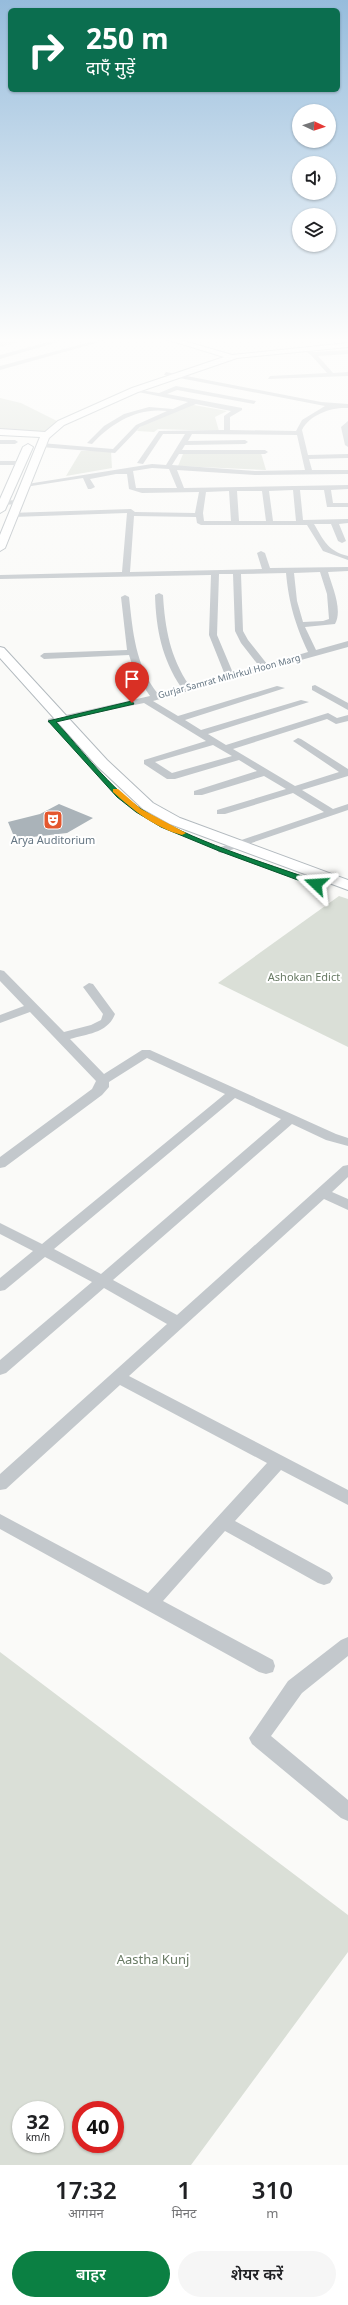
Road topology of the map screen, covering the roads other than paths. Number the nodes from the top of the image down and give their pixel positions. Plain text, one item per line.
1 (11, 439) edge
2 (37, 439) edge
3 (38, 439) edge
4 (54, 439) edge
5 (93, 439) edge
6 (125, 439) edge
7 (151, 439) edge
8 (186, 439) edge
9 (262, 439) edge
10 (302, 439) edge
11 (0, 442) edge
12 (255, 442) dead end
13 (90, 443) dead end
14 (183, 443) junction
15 (178, 452) junction
16 (348, 456) edge
17 (266, 457) junction
18 (306, 457) junction
19 (141, 463) dead end
20 (0, 464) edge
21 (19, 466) junction
22 (171, 466) junction
23 (0, 469) edge
24 (211, 470) junction
25 (270, 472) junction
26 (309, 472) junction
27 (346, 472) edge
28 (25, 485) junction
29 (91, 487) dead end
30 (330, 487) junction
31 (348, 487) edge
32 (296, 488) junction
33 (233, 489) junction
34 (265, 489) junction
35 (182, 490) junction
36 (203, 490) junction
37 (219, 490) junction
38 (329, 497) junction
39 (348, 497) edge
40 (18, 502) junction
41 (1, 505) edge
42 (348, 505) edge
43 (131, 514) junction
44 (13, 515) junction
45 (199, 515) junction
46 (334, 521) junction
47 (348, 521) edge
48 (300, 522) junction
49 (309, 522) junction
50 (270, 523) junction
51 (235, 524) junction
52 (342, 541) dead end
53 (0, 548) edge
54 (261, 552) dead end
55 (348, 558) edge
56 (348, 569) edge
57 (266, 570) junction
58 (290, 570) junction
59 (323, 570) junction
60 (237, 571) junction
61 (215, 572) junction
62 (126, 574) junction
63 (0, 577) edge
64 (158, 596) dead end
65 (124, 597) dead end
66 (300, 625) junction
67 (346, 646) edge
68 (0, 651) edge
69 (132, 652) junction
70 (313, 653) junction
71 (44, 656) dead end
72 (264, 666) junction
73 (0, 667) edge
74 (230, 676) junction
75 (186, 688) junction
76 (280, 688) dead end
77 (316, 688) dead end
78 (155, 696) junction
79 (145, 700) junction
80 (304, 702) dead end
81 (348, 707) edge
82 (348, 718) edge
83 (177, 719) junction
84 (57, 720) junction
85 (200, 733) junction
86 (215, 741) junction
87 (298, 741) dead end
88 (226, 748) junction
89 (240, 757) junction
90 (265, 772) junction
91 (348, 773) edge
92 (295, 790) junction
93 (198, 793) dead end
94 (348, 807) edge
95 (221, 812) dead end
96 (333, 812) junction
97 (228, 847) junction
98 (345, 882) edge
99 (348, 895) edge
100 (2, 980) edge
101 (89, 987) dead end
102 (32, 1007) junction
103 (0, 1019) edge
104 (61, 1037) junction
105 (103, 1080) junction
106 (234, 1093) junction
107 (291, 1118) junction
108 (348, 1142) edge
109 (0, 1164) edge
110 (348, 1169) edge
111 (323, 1193) junction
112 (348, 1205) edge
113 (0, 1228) edge
114 (44, 1250) junction
115 (103, 1281) junction
116 (0, 1286) edge
117 (178, 1323) junction
118 (0, 1370) edge
119 (118, 1377) junction
120 (278, 1462) junction
121 (0, 1484) edge
122 (348, 1498) edge
123 (0, 1521) edge
124 (223, 1522) junction
125 (324, 1578) dead end
126 (150, 1603) junction
127 (348, 1645) edge
128 (266, 1666) dead end
129 (348, 1812) edge

1 - 11 street
2 - 21 street
3 - 28 street
4 - 6 street
5 - 13 street
7 - 19 street
8 - 14 street
9 - 17 street
10 - 18 street
12 - 14 street
14 - 15 street
15 - 17 street
15 - 22 street
16 - 18 street
17 - 25 street
18 - 26 street
20 - 21 street
21 - 23 street
21 - 41 street
22 - 24 street
22 - 28 street
22 - 35 street
24 - 25 street
24 - 37 street
25 - 26 street
26 - 27 street
27 - 30 street
28 - 40 street
29 - 35 street
30 - 31 street
30 - 32 street
30 - 38 street
32 - 34 street
32 - 48 street
33 - 34 street
33 - 37 street
33 - 51 street
34 - 50 street
35 - 36 street
36 - 37 street
36 - 45 street
38 - 39 street
38 - 42 street
40 - 41 street
40 - 44 street
43 - 44 street
43 - 45 street
43 - 62 street
44 - 53 street
45 - 51 street
46 - 47 street
46 - 49 street
46 - 52 street
48 - 49 street
48 - 50 street
49 - 55 street
50 - 51 street
54 - 57 street
56 - 59 street
57 - 58 street
57 - 60 street
58 - 59 street
58 - 66 street
59 - 66 street
60 - 61 street
60 - 72 street
61 - 62 street
61 - 74 street
62 - 63 street
64 - 75 street
65 - 69 street
66 - 70 street
67 - 70 street, Gurjar Samrat Mihirkul Hoon Marg
68 - 84 street
69 - 71 street
69 - 78 street
70 - 72 street, Gurjar Samrat Mihirkul Hoon Marg
72 - 74 street, Gurjar Samrat Mihirkul Hoon Marg
73 - 84 street
74 - 75 street, Gurjar Samrat Mihirkul Hoon Marg
75 - 78 street, Gurjar Samrat Mihirkul Hoon Marg
76 - 83 street
77 - 81 street
78 - 79 street, Gurjar Samrat Mihirkul Hoon Marg
79 - 83 street
79 - 84 street, Gurjar Samrat Mihirkul Hoon Marg
80 - 85 street
82 - 88 street
83 - 85 street
84 - 97 street
85 - 86 street
86 - 88 street
86 - 89 street
87 - 91 street
88 - 89 street
89 - 90 street
90 - 92 street
90 - 93 street
91 - 92 street
92 - 95 street
92 - 96 street
94 - 96 street
96 - 97 street
97 - 98 street
97 - 99 street
100 - 102 street
101 - 104 street
102 - 103 street
102 - 104 street
104 - 105 street
105 - 106 street
105 - 109 street
106 - 107 street
106 - 114 street
107 - 108 street
107 - 115 street
110 - 111 street
111 - 112 street
111 - 117 street
113 - 114 street
114 - 115 street
114 - 116 street
115 - 117 street
115 - 118 street
117 - 119 street
119 - 120 street
119 - 121 street
120 - 122 street
120 - 124 street
123 - 126 street
124 - 125 street
124 - 126 street
126 - 128 street
127 - 129 street

